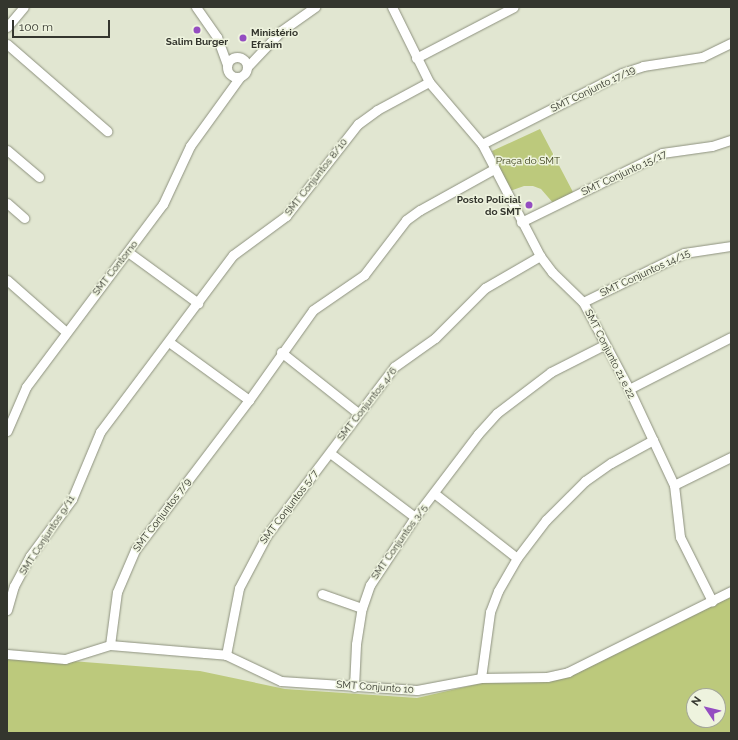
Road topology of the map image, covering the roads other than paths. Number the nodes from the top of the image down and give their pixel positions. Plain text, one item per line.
1 (196, 7) edge
2 (315, 7) edge
3 (392, 7) edge
4 (514, 7) edge
5 (21, 8) edge
6 (7, 27) edge
7 (217, 37) junction
8 (731, 43) edge
9 (7, 44) edge
10 (416, 58) junction
11 (242, 60) junction
12 (227, 65) junction
13 (230, 74) junction
14 (240, 77) junction
15 (429, 82) junction
16 (220, 105) junction
17 (107, 131) dead end
18 (731, 140) edge
19 (482, 144) junction
20 (7, 150) edge
21 (494, 169) junction
22 (40, 177) dead end
23 (7, 203) edge
24 (24, 218) dead end
25 (521, 222) junction
26 (731, 246) edge
27 (128, 252) junction
28 (540, 256) junction
29 (7, 280) edge
30 (584, 302) junction
31 (198, 303) junction
32 (66, 332) junction
33 (731, 337) edge
34 (169, 342) junction
35 (604, 345) junction
36 (281, 352) junction
37 (628, 389) junction
38 (249, 400) junction
39 (358, 413) junction
40 (7, 431) edge
41 (653, 440) junction
42 (330, 453) junction
43 (731, 457) edge
44 (674, 485) junction
45 (434, 493) junction
46 (415, 517) junction
47 (517, 558) junction
48 (731, 591) edge
49 (322, 594) dead end
50 (712, 601) junction
51 (362, 608) junction
52 (7, 610) edge
53 (110, 646) junction
54 (7, 654) edge
55 (226, 655) junction
56 (481, 678) junction
57 (354, 687) junction

1 - 7 street
2 - 11 street
3 - 10 street, SMT Conjunto 21 e 22
4 - 10 street
5 - 6 street
7 - 11 street
7 - 12 street
8 - 19 street, SMT Conjunto 17/19
9 - 17 street
10 - 15 street, SMT Conjunto 21 e 22
11 - 12 street
11 - 14 street
12 - 13 street
13 - 14 street
13 - 16 street, SMT Contorno
14 - 16 street, SMT Contorno
15 - 19 street, SMT Conjunto 21 e 22
15 - 31 street, SMT Conjuntos 8/10
16 - 27 street, SMT Contorno
18 - 25 street, SMT Conjunto 15/17
19 - 21 street, SMT Conjunto 21 e 22
20 - 22 street
21 - 25 street, SMT Conjunto 21 e 22
21 - 36 street, SMT Conjuntos 7/9
23 - 24 street
25 - 28 street, SMT Conjunto 21 e 22
26 - 30 street, SMT Conjuntos 14/15
27 - 31 street
27 - 32 street, SMT Contorno
28 - 30 street, SMT Conjunto 21 e 22
28 - 39 street, SMT Conjuntos 4/6
29 - 32 street
30 - 35 street, SMT Conjunto 21 e 22
31 - 34 street, SMT Conjuntos 8/10
32 - 40 street, SMT Contorno
33 - 37 street
34 - 38 street
34 - 52 street, SMT Conjuntos 9/11
35 - 37 street, SMT Conjunto 21 e 22
35 - 45 street, SMT Conjuntos 3/5
36 - 38 street, SMT Conjuntos 7/9
36 - 39 street
37 - 41 street, SMT Conjunto 21 e 22
38 - 53 street, SMT Conjuntos 7/9
39 - 42 street, SMT Conjuntos 4/6
41 - 44 street, SMT Conjunto 21 e 22
41 - 47 street
42 - 46 street
42 - 55 street, SMT Conjuntos 5/7
43 - 44 street
44 - 50 street, SMT Conjunto 21 e 22
45 - 46 street, SMT Conjuntos 3/5
45 - 47 street
46 - 51 street, SMT Conjuntos 3/5
47 - 56 street
48 - 50 street, SMT Conjunto 10
49 - 51 street
50 - 56 street, SMT Conjunto 10
51 - 57 street, SMT Conjuntos 3/5
53 - 54 street, SMT Conjunto 10
53 - 55 street, SMT Conjunto 10
55 - 57 street, SMT Conjunto 10
56 - 57 street, SMT Conjunto 10

